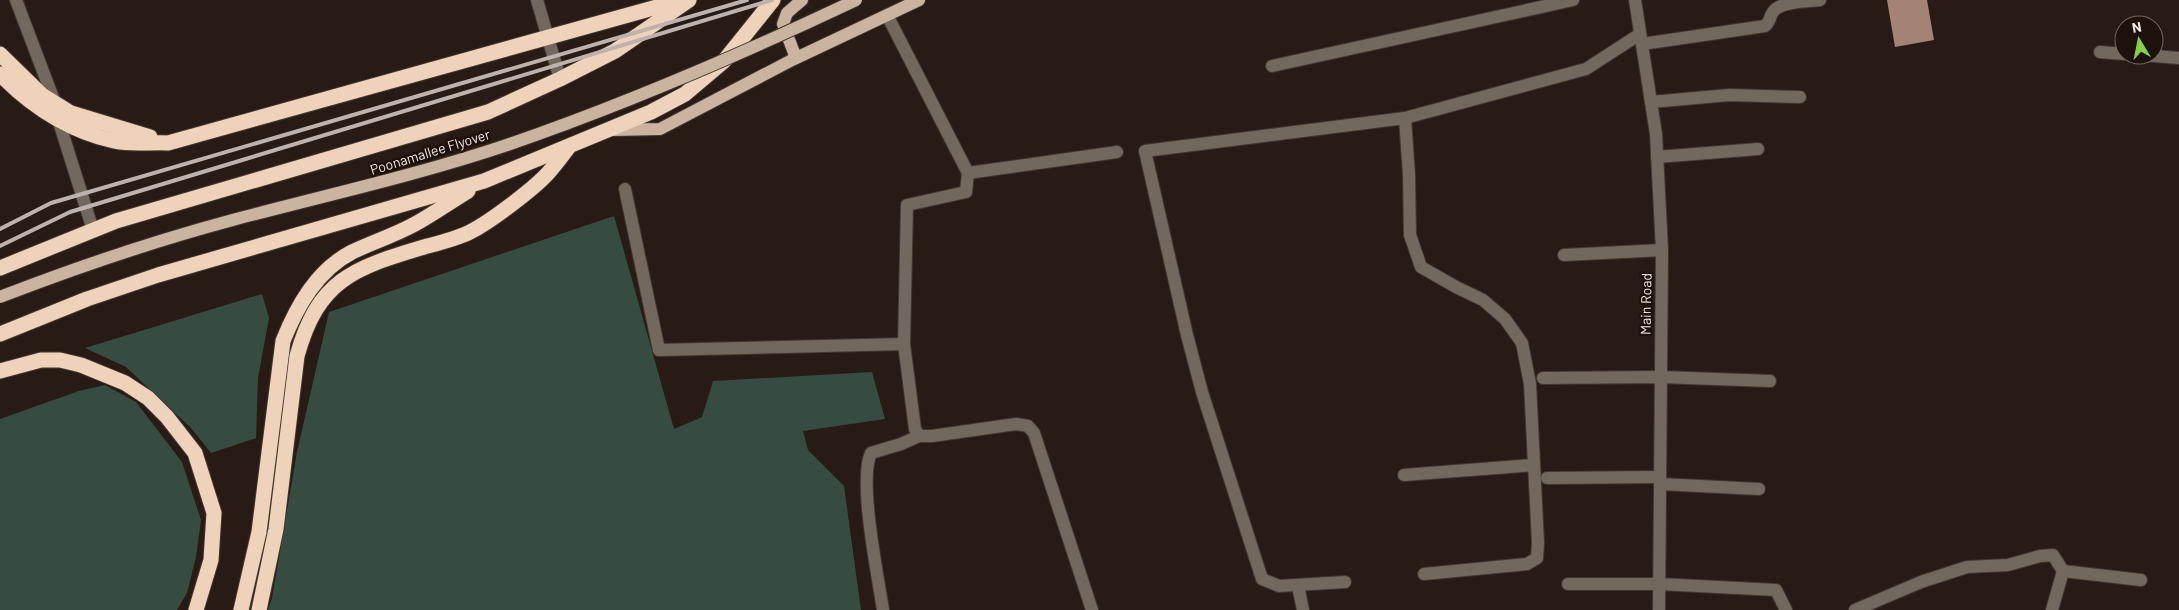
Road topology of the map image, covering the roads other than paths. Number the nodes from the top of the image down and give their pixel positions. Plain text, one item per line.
1 (16, 0) edge
2 (537, 0) edge
3 (682, 0) edge
4 (689, 0) edge
5 (773, 0) edge
6 (802, 0) edge
7 (856, 0) edge
8 (919, 0) edge
9 (1574, 0) edge
10 (1635, 0) edge
11 (1820, 0) edge
12 (887, 15) junction
13 (548, 37) junction
14 (1641, 39) junction
15 (2100, 52) dead end
16 (2114, 53) edge
17 (0, 54) edge
18 (2164, 57) edge
19 (796, 58) junction
20 (2179, 58) edge
21 (1272, 66) dead end
22 (0, 74) edge
23 (560, 79) junction
24 (1800, 97) dead end
25 (1651, 102) junction
26 (55, 103) junction
27 (1405, 118) junction
28 (59, 122) junction
29 (606, 130) junction
30 (168, 143) junction
31 (568, 146) junction
32 (1758, 148) dead end
33 (1117, 152) dead end
34 (1657, 157) junction
35 (968, 173) junction
36 (484, 181) junction
37 (625, 189) dead end
38 (93, 230) junction
39 (1662, 250) junction
40 (1564, 255) dead end
41 (0, 268) edge
42 (0, 297) edge
43 (0, 334) edge
44 (904, 344) junction
45 (0, 371) edge
46 (1661, 377) junction
47 (1543, 378) dead end
48 (1770, 381) dead end
49 (919, 436) junction
50 (1534, 465) junction
51 (1404, 475) dead end
52 (1547, 478) dead end
53 (1660, 481) junction
54 (1759, 489) dead end
55 (2063, 571) junction
56 (1424, 574) dead end
57 (2141, 580) dead end
58 (1345, 582) dead end
59 (1568, 584) dead end
60 (1660, 584) junction
61 (1298, 586) junction
62 (196, 610) edge
63 (241, 610) edge
64 (259, 610) edge
65 (883, 610) edge
66 (1092, 610) edge
67 (1303, 610) edge
68 (1659, 610) edge
69 (1786, 610) edge
70 (1855, 610) edge
71 (2052, 610) edge

1 - 26 street
2 - 13 street
3 - 13 highway
4 - 23 highway
5 - 29 highway
6 - 19 main road
7 - 42 main road, Poonamallee Flyover, bridge
8 - 12 main road
9 - 21 street
10 - 14 street, Main Road
11 - 14 street
12 - 19 main road
12 - 35 street
13 - 23 street
13 - 30 highway
14 - 25 street, Main Road
14 - 27 street
15 - 16 street
17 - 26 highway
18 - 20 street
19 - 29 main road
22 - 28 highway
23 - 38 highway
24 - 25 street
25 - 34 street, Main Road
26 - 30 highway
27 - 50 street
27 - 61 street
28 - 30 highway
28 - 38 street
29 - 31 highway
31 - 36 highway
31 - 64 highway
32 - 34 street
33 - 35 street
34 - 39 street, Main Road
35 - 44 street
36 - 43 highway
36 - 63 highway
37 - 44 street
38 - 41 highway
39 - 40 street
39 - 46 street, Main Road
44 - 49 street
45 - 62 highway
46 - 47 street
46 - 48 street
46 - 53 street, Main Road
49 - 65 street
49 - 66 street
50 - 51 street
50 - 56 street
52 - 53 street
53 - 54 street
53 - 60 street, Main Road
55 - 57 street
55 - 70 street
55 - 71 street
58 - 61 street
59 - 60 street
60 - 68 street, Main Road
60 - 69 street
61 - 67 street

